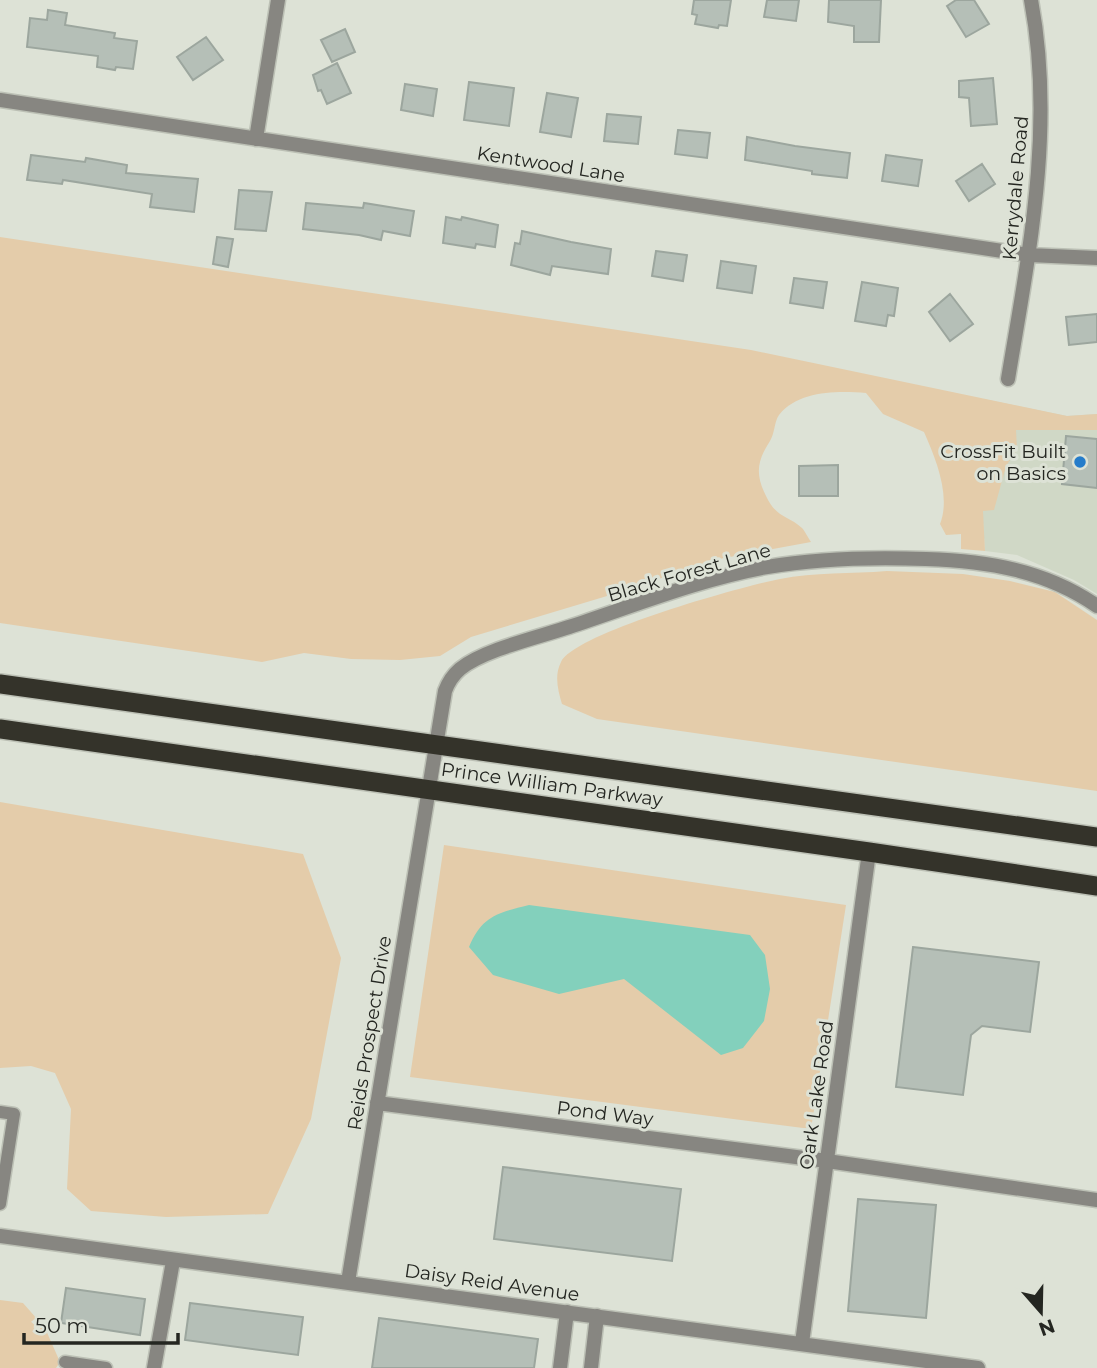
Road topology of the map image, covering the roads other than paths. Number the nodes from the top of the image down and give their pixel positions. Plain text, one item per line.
1 (278, 0) edge
2 (1031, 0) edge
3 (0, 100) edge
4 (256, 139) junction
5 (1029, 255) junction
6 (1097, 258) edge
7 (1008, 379) dead end
8 (1097, 606) edge
9 (0, 684) edge
10 (0, 729) edge
11 (436, 745) junction
12 (429, 790) junction
13 (1097, 837) edge
14 (869, 852) junction
15 (1097, 886) edge
16 (377, 1103) junction
17 (0, 1112) edge
18 (827, 1161) junction
19 (1097, 1200) edge
20 (0, 1203) edge
21 (0, 1236) edge
22 (173, 1261) junction
23 (348, 1282) junction
24 (567, 1312) junction
25 (597, 1316) junction
26 (802, 1343) junction
27 (65, 1362) dead end
28 (106, 1368) edge
29 (154, 1368) edge
30 (560, 1368) edge
31 (591, 1368) edge
32 (978, 1368) edge

1 - 4 street
2 - 5 street, Kerrydale Road
3 - 4 street, Kentwood Lane
4 - 5 street, Kentwood Lane
5 - 6 street, Kentwood Lane
5 - 7 street, Kerrydale Road
8 - 11 street, Black Forest Lane
9 - 11 highway, Prince William Parkway
10 - 12 highway, Prince William Parkway
11 - 12 street, Black Forest Lane
11 - 13 highway, Prince William Parkway
12 - 14 highway, Prince William Parkway
12 - 16 street, Reids Prospect Drive
14 - 15 highway, Prince William Parkway
14 - 18 street, Oark Lake Road
16 - 18 street, Pond Way
16 - 23 street, Reids Prospect Drive
17 - 20 lane
18 - 19 street, Pond Way
18 - 26 street, Oark Lake Road
21 - 22 street, Daisy Reid Avenue
22 - 23 street, Daisy Reid Avenue
22 - 29 street
23 - 24 street, Daisy Reid Avenue
24 - 25 street, Daisy Reid Avenue
24 - 30 street
25 - 26 street, Daisy Reid Avenue
25 - 31 street
26 - 32 street, Daisy Reid Avenue
27 - 28 lane

